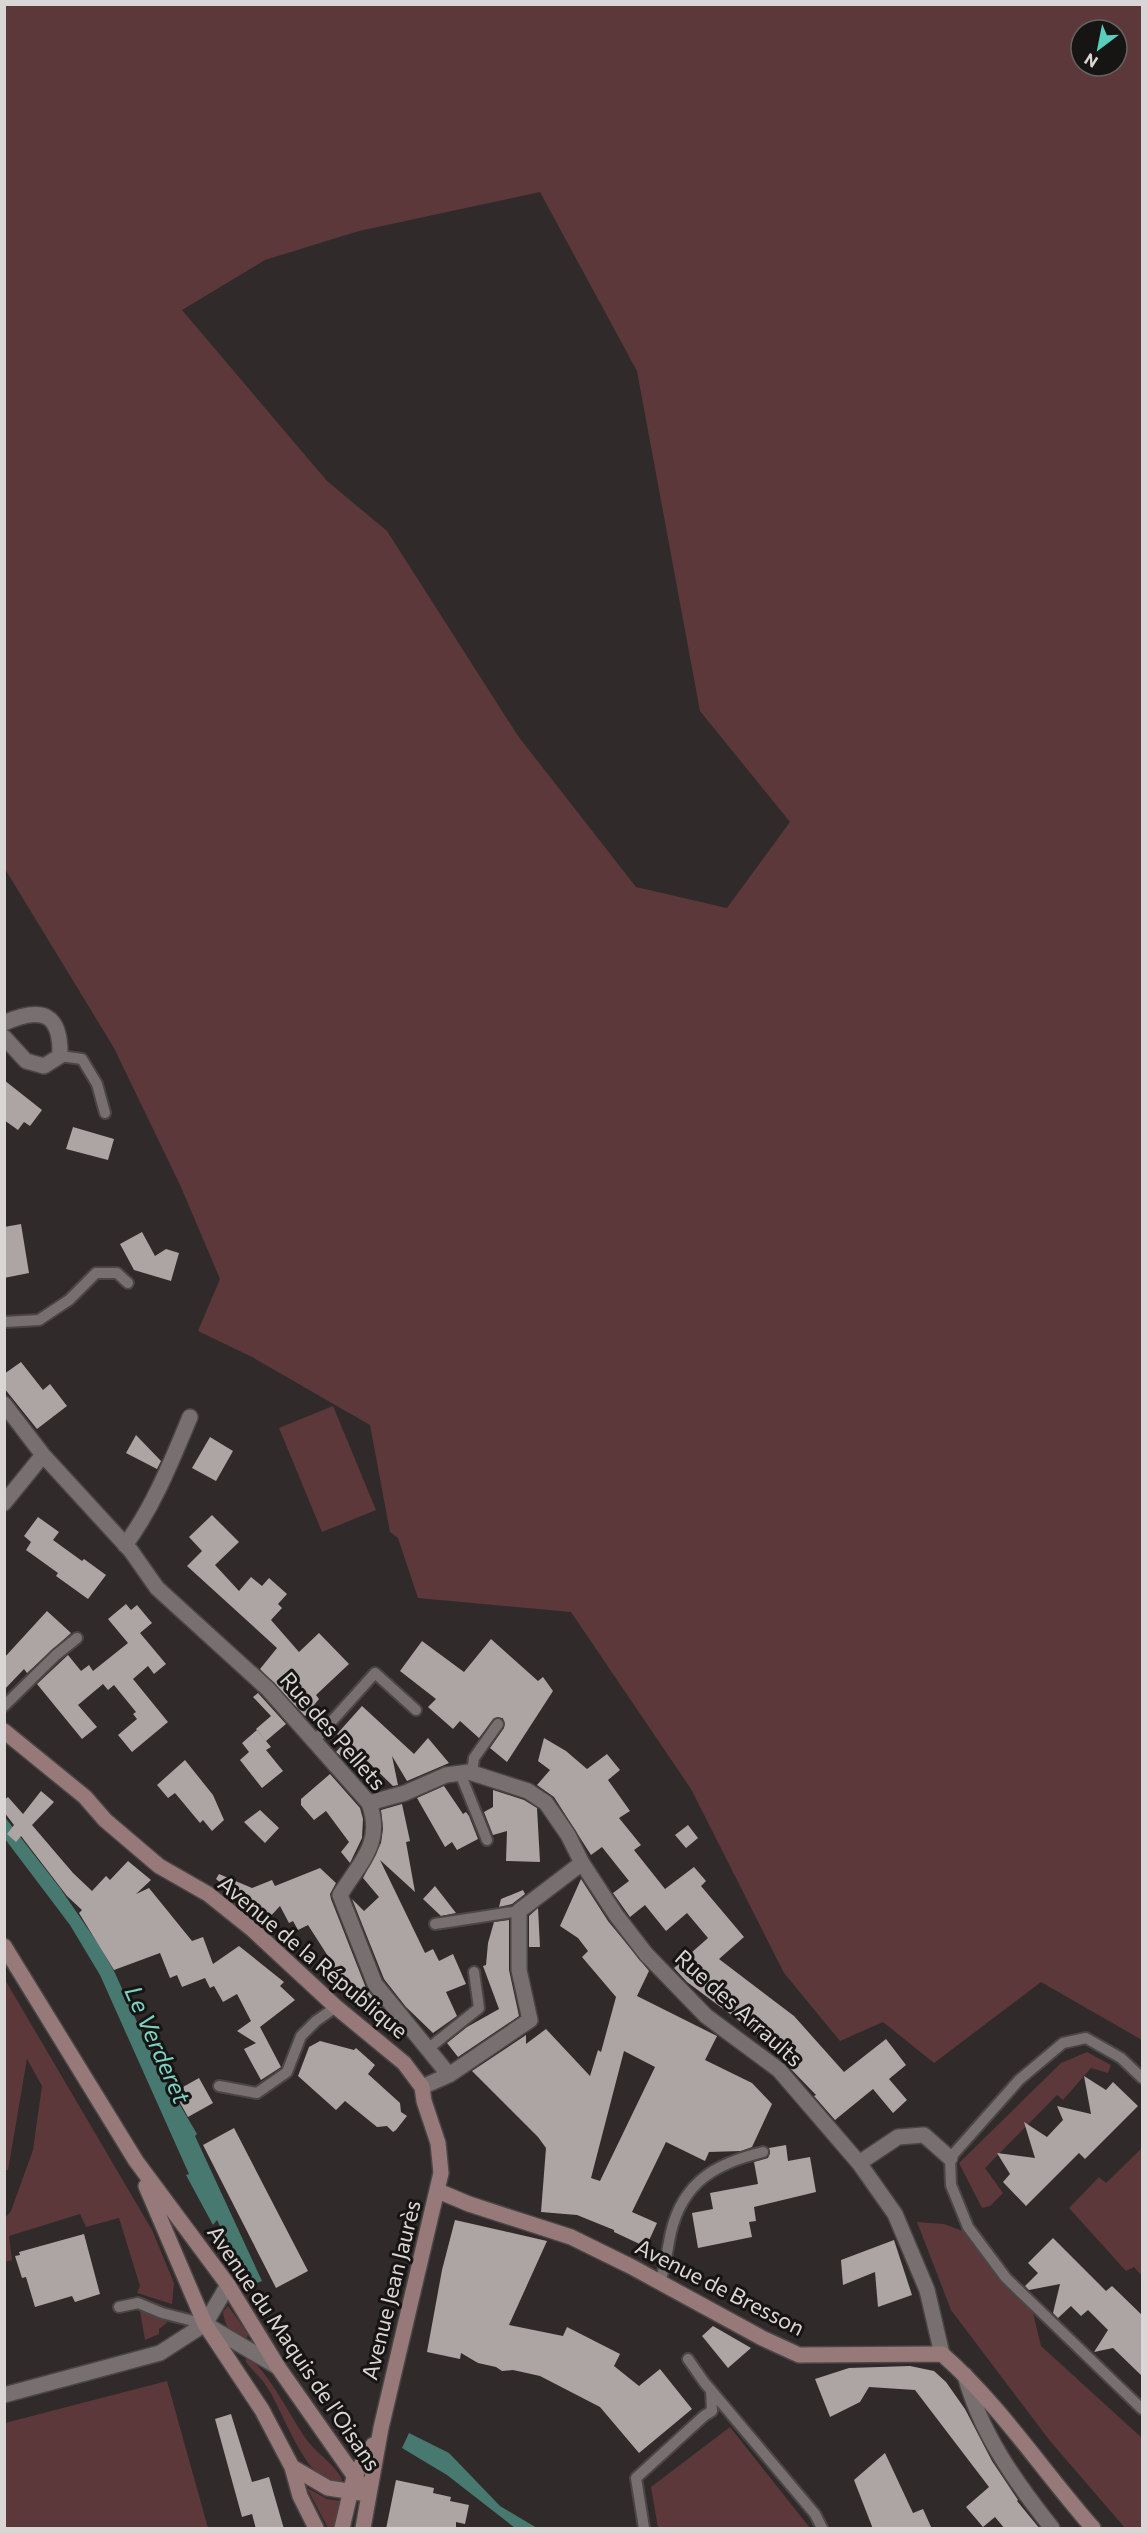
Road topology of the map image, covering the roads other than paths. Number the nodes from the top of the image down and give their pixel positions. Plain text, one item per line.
1 (4, 1023) edge
2 (6, 1044) edge
3 (60, 1056) junction
4 (105, 1113) dead end
5 (128, 1283) dead end
6 (4, 1322) edge
7 (4, 1404) edge
8 (190, 1417) dead end
9 (44, 1455) junction
10 (4, 1503) edge
11 (125, 1545) junction
12 (77, 1638) dead end
13 (4, 1706) edge
14 (417, 1710) dead end
15 (498, 1724) dead end
16 (4, 1731) edge
17 (315, 1740) junction
18 (466, 1773) junction
19 (369, 1803) junction
20 (487, 1840) dead end
21 (582, 1863) junction
22 (519, 1911) junction
23 (435, 1924) dead end
24 (4, 1946) edge
25 (474, 1972) dead end
26 (336, 2007) junction
27 (429, 2048) junction
28 (449, 2075) junction
29 (1143, 2078) edge
30 (219, 2086) dead end
31 (422, 2087) junction
32 (763, 2152) dead end
33 (950, 2158) junction
34 (136, 2161) junction
35 (859, 2163) junction
36 (438, 2191) junction
37 (660, 2282) junction
38 (228, 2286) junction
39 (119, 2307) dead end
40 (205, 2324) junction
41 (942, 2354) junction
42 (688, 2360) dead end
43 (278, 2367) junction
44 (965, 2375) junction
45 (711, 2389) junction
46 (4, 2395) edge
47 (1143, 2409) edge
48 (380, 2435) junction
49 (292, 2467) junction
50 (353, 2484) junction
51 (367, 2494) junction
52 (316, 2529) edge
53 (342, 2529) edge
54 (363, 2529) edge
55 (644, 2529) edge
56 (822, 2529) edge
57 (1052, 2529) edge
58 (1093, 2529) edge

1 - 3 street
2 - 3 street
3 - 4 lane
5 - 6 lane
7 - 9 street, Rue des Pellets
8 - 11 street
9 - 10 street
9 - 11 street, Rue des Pellets
11 - 17 street, Rue des Pellets
12 - 13 lane
14 - 17 lane
15 - 18 lane
16 - 26 street, Avenue de la République
17 - 19 street, Rue des Pellets
18 - 19 street
18 - 20 lane
18 - 21 street, Rue des Arraults
19 - 27 street, Rue des Pellets
21 - 22 street
21 - 35 street, Rue des Arraults
22 - 23 lane
22 - 28 street
24 - 34 street, Avenue du Maquis de l'Oisans
25 - 27 lane
26 - 30 lane
26 - 31 street, Avenue de la République
27 - 28 street, Rue des Pellets
28 - 31 street
29 - 33 lane
31 - 36 street, Avenue de la République
32 - 37 lane
33 - 35 street
33 - 47 lane
34 - 38 street, Avenue du Maquis de l'Oisans
34 - 40 street, Avenue du Maquis de l'Oisans
35 - 41 street, Rue des Arraults
36 - 37 street, Avenue de Bresson
36 - 48 street, Avenue Jean Jaurès
37 - 41 street, Avenue de Bresson
38 - 40 street
38 - 43 street, Avenue du Maquis de l'Oisans
39 - 40 lane
40 - 43 street
40 - 46 street
40 - 49 street, Avenue du Maquis de l'Oisans
41 - 44 street
42 - 45 lane
43 - 50 street, Avenue du Maquis de l'Oisans
44 - 57 street
44 - 58 street
45 - 55 lane
45 - 56 lane
48 - 50 street, Avenue Jean Jaurès
48 - 51 street, Avenue Jean Jaurès
49 - 50 street, Avenue du Maquis de l'Oisans
49 - 52 street, Avenue du Maquis de l'Oisans
50 - 51 street, Avenue du Maquis de l'Oisans
50 - 53 street, Avenue Jean Jaurès
51 - 54 street, Avenue Jean Jaurès

